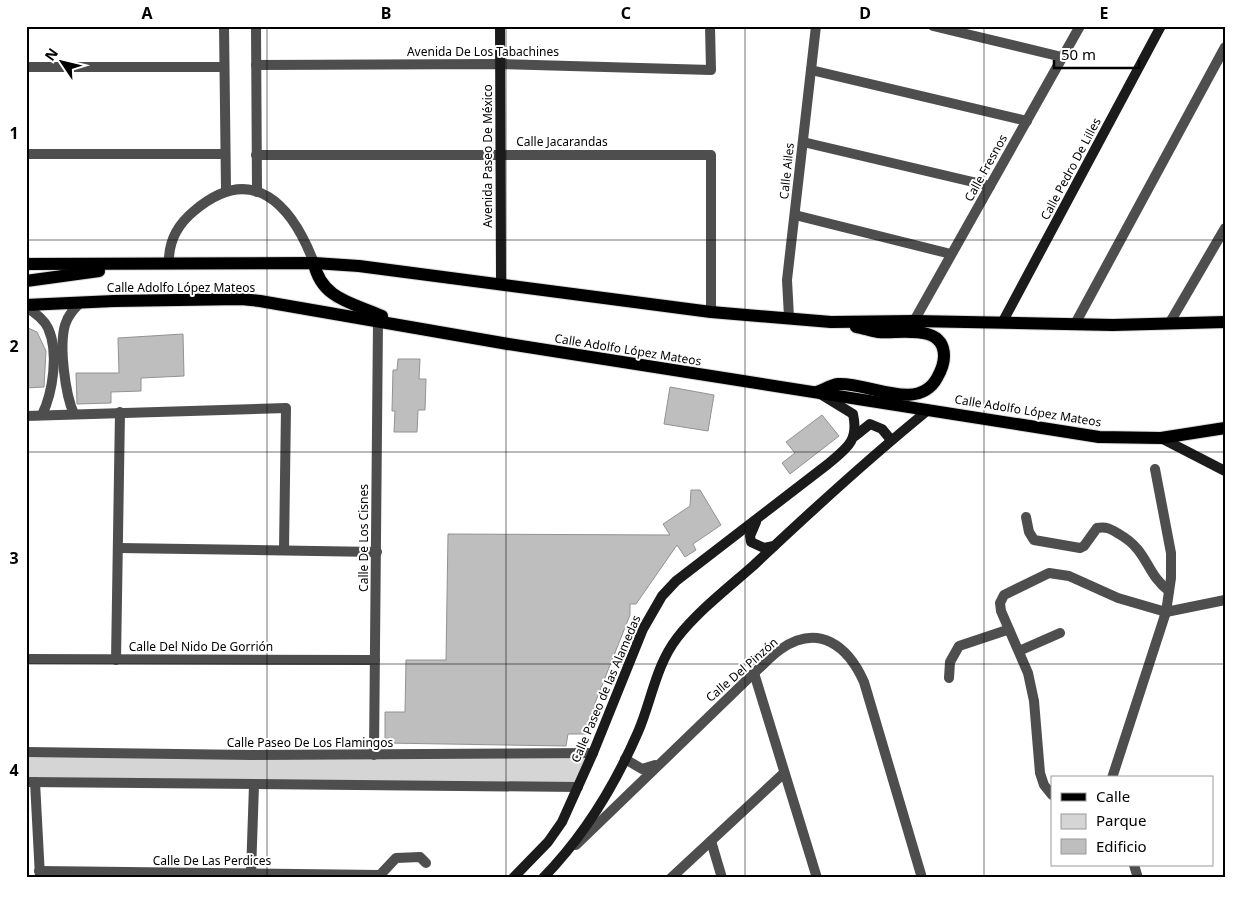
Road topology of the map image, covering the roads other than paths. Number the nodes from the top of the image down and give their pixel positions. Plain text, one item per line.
1 (224, 26) edge
2 (256, 26) edge
3 (500, 26) edge
4 (710, 26) edge
5 (816, 26) edge
6 (933, 26) edge
7 (1080, 26) edge
8 (1161, 26) edge
9 (1225, 47) edge
10 (1062, 58) junction
11 (500, 64) junction
12 (256, 65) junction
13 (26, 67) edge
14 (224, 67) junction
15 (811, 70) junction
16 (1027, 121) junction
17 (803, 142) junction
18 (26, 154) edge
19 (225, 154) junction
20 (500, 154) junction
21 (256, 155) junction
22 (990, 186) junction
23 (226, 190) junction
24 (256, 192) junction
25 (796, 215) junction
26 (1225, 228) edge
27 (951, 254) junction
28 (314, 263) junction
29 (26, 264) edge
30 (169, 264) junction
31 (134, 266) junction
32 (28, 281) edge
33 (501, 285) junction
34 (81, 302) junction
35 (26, 306) edge
36 (711, 312) junction
37 (790, 317) junction
38 (378, 321) junction
39 (914, 321) junction
40 (832, 322) junction
41 (1225, 322) edge
42 (1002, 323) junction
43 (400, 324) junction
44 (1075, 324) junction
45 (1169, 324) junction
46 (48, 326) junction
47 (65, 326) junction
48 (817, 392) junction
49 (927, 411) junction
50 (120, 412) junction
51 (74, 414) junction
52 (42, 415) junction
53 (26, 416) edge
54 (1225, 428) edge
55 (855, 436) junction
56 (1161, 438) junction
57 (891, 440) junction
58 (1155, 469) dead end
59 (1225, 471) edge
60 (1026, 516) dead end
61 (758, 519) junction
62 (774, 546) junction
63 (119, 548) junction
64 (284, 550) junction
65 (377, 552) junction
66 (1169, 591) junction
67 (1225, 600) edge
68 (1166, 612) junction
69 (1008, 630) junction
70 (1060, 633) dead end
71 (1019, 651) junction
72 (26, 659) edge
73 (116, 660) junction
74 (375, 660) junction
75 (754, 673) junction
76 (949, 678) dead end
77 (26, 752) edge
78 (593, 753) junction
79 (374, 756) junction
80 (624, 759) junction
81 (661, 762) junction
82 (784, 772) junction
83 (1113, 776) edge
84 (31, 782) edge
85 (254, 785) junction
86 (578, 787) junction
87 (1051, 794) edge
88 (711, 840) junction
89 (559, 861) junction
90 (426, 863) dead end
91 (1134, 866) edge
92 (251, 873) junction
93 (40, 874) edge
94 (183, 875) edge
95 (379, 877) edge
96 (513, 878) edge
97 (543, 878) edge
98 (671, 878) edge
99 (722, 878) edge
100 (817, 878) edge
101 (922, 878) edge
102 (1138, 878) edge

1 - 14 street
2 - 12 street
3 - 11 street, Avenida Paseo De México
4 - 11 street, Avenida De Los Tabachines
5 - 15 street, Calle Ailes
6 - 10 street
7 - 10 street, Calle Fresnos
8 - 42 street, Calle Pedro De Lilles
9 - 44 street
10 - 16 street, Calle Fresnos
11 - 12 street, Avenida De Los Tabachines
11 - 20 street, Avenida Paseo De México
12 - 21 street
13 - 14 street
14 - 19 street
15 - 16 street
15 - 17 street, Calle Ailes
16 - 22 street, Calle Fresnos
17 - 22 street
17 - 25 street, Calle Ailes
18 - 19 street
19 - 23 street
20 - 21 street, Calle Jacarandas
20 - 33 street, Avenida Paseo De México
20 - 36 street, Calle Jacarandas
21 - 24 street
22 - 27 street, Calle Fresnos
23 - 24 street
23 - 30 street
24 - 28 street
25 - 27 street
25 - 37 street, Calle Ailes
26 - 45 street
27 - 39 street, Calle Fresnos
28 - 30 main road, Calle Adolfo López Mateos
28 - 33 main road, Calle Adolfo López Mateos
28 - 43 main road
29 - 31 main road, Calle Adolfo López Mateos
30 - 31 main road, Calle Adolfo López Mateos
31 - 32 main road
33 - 36 main road, Calle Adolfo López Mateos
34 - 35 main road, Calle Adolfo López Mateos
34 - 38 main road, Calle Adolfo López Mateos
34 - 47 street
35 - 46 street
36 - 37 main road, Calle Adolfo López Mateos
37 - 40 main road, Calle Adolfo López Mateos
38 - 43 main road, Calle Adolfo López Mateos
38 - 65 street, Calle De Los Cisnes
39 - 40 main road, Calle Adolfo López Mateos
39 - 42 main road, Calle Adolfo López Mateos
40 - 48 main road
41 - 45 main road, Calle Adolfo López Mateos
42 - 44 main road, Calle Adolfo López Mateos
43 - 48 main road, Calle Adolfo López Mateos
44 - 45 main road, Calle Adolfo López Mateos
46 - 47 street
46 - 52 street
47 - 51 street
48 - 49 main road, Calle Adolfo López Mateos
48 - 55 street
49 - 56 main road, Calle Adolfo López Mateos
49 - 57 street
50 - 51 street
50 - 63 street
50 - 64 street
51 - 52 street
52 - 53 street
54 - 56 main road, Calle Adolfo López Mateos
55 - 57 street
55 - 61 street, Calle Paseo de las Alamedas
56 - 59 street
57 - 62 street
58 - 66 street
60 - 66 street
61 - 62 street
61 - 78 street, Calle Paseo de las Alamedas
62 - 80 street
63 - 64 street
63 - 73 street
64 - 65 street
65 - 74 street, Calle De Los Cisnes
66 - 68 street
67 - 68 street
68 - 69 street
68 - 83 street
69 - 71 street
69 - 76 street
70 - 71 street
71 - 87 street
72 - 73 street, Calle Del Nido De Gorrión
73 - 74 street, Calle Del Nido De Gorrión
74 - 79 street, Calle De Los Cisnes
75 - 81 street, Calle Del Pinzón
75 - 82 street
75 - 101 street, Calle Del Pinzón
77 - 79 street, Calle Paseo De Los Flamingos
78 - 79 street, Calle Paseo De Los Flamingos
78 - 86 street, Calle Paseo de las Alamedas
80 - 81 street
80 - 89 street
81 - 89 street, Calle Del Pinzón
82 - 88 street
82 - 100 street
84 - 85 street
84 - 93 street
85 - 86 street
85 - 92 street
86 - 96 street, Calle Paseo de las Alamedas
88 - 98 street
88 - 99 street
89 - 97 street
90 - 95 street
91 - 102 street
92 - 94 street, Calle De Las Perdices
92 - 95 street, Calle De Las Perdices
93 - 94 street, Calle De Las Perdices

